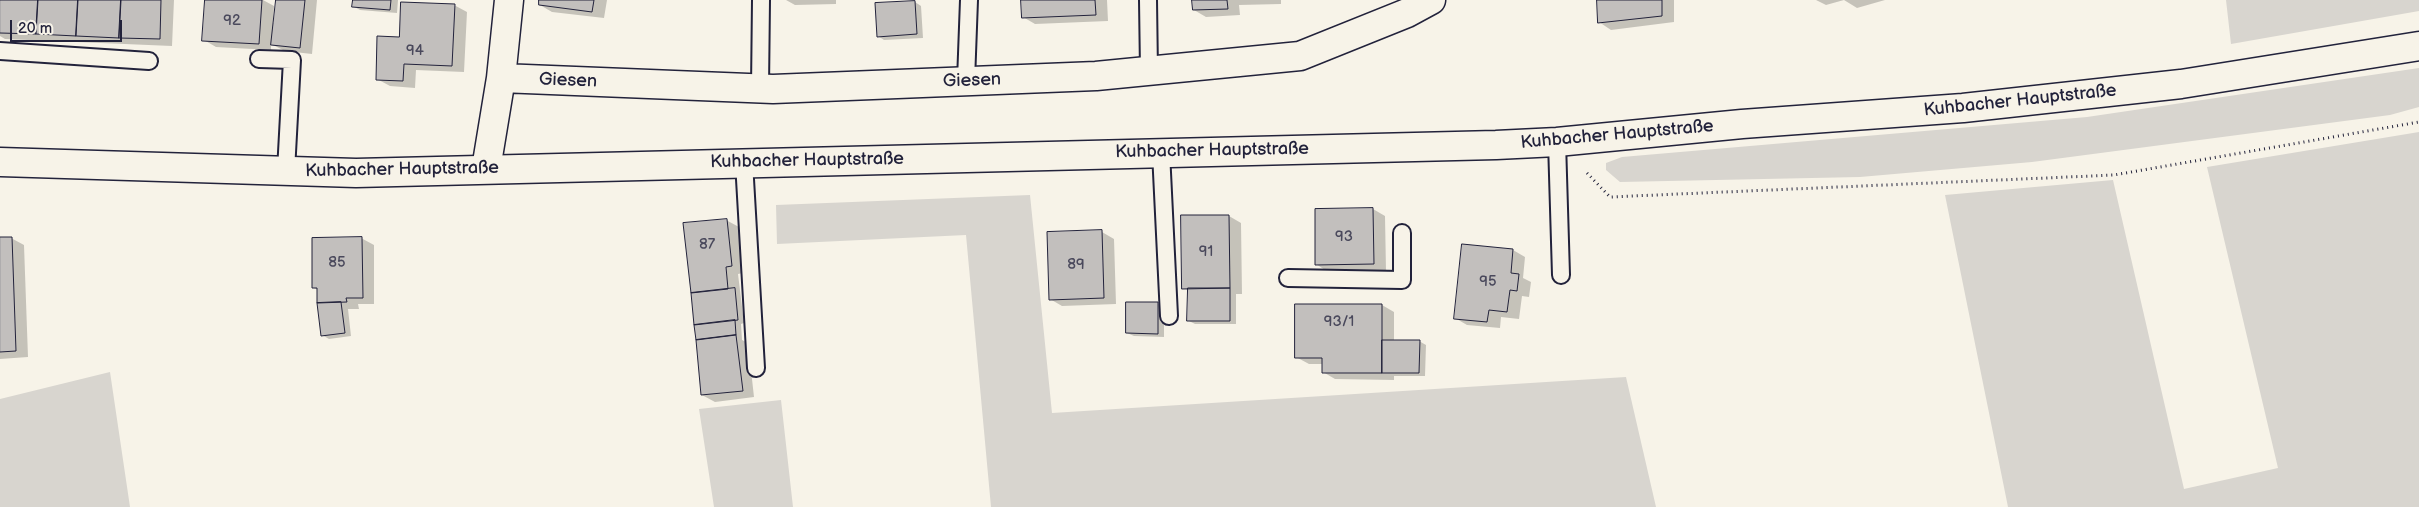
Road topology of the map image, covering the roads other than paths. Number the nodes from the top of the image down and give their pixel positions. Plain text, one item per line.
1 (509, 0) edge
2 (761, 0) edge
3 (969, 0) edge
4 (1148, 0) edge
5 (1432, 0) edge
6 (2419, 46) edge
7 (0, 52) edge
8 (259, 59) dead end
9 (149, 61) dead end
10 (1150, 71) junction
11 (501, 78) junction
12 (966, 81) junction
13 (760, 88) junction
14 (1557, 142) junction
15 (1161, 152) junction
16 (0, 162) edge
17 (744, 162) junction
18 (486, 169) junction
19 (286, 171) junction
20 (1402, 233) dead end
21 (1561, 275) dead end
22 (1288, 278) dead end
23 (1169, 316) dead end
24 (756, 368) dead end

1 - 11 main road
2 - 13 lane
3 - 12 lane
4 - 10 lane
5 - 10 main road, Giesen
6 - 14 main road, Kuhbacher Hauptstraße
7 - 9 lane
8 - 19 lane
10 - 12 main road, Giesen
11 - 13 main road, Giesen
11 - 18 main road
12 - 13 main road, Giesen
14 - 15 main road, Kuhbacher Hauptstraße
14 - 21 lane
15 - 17 main road, Kuhbacher Hauptstraße
15 - 23 lane
16 - 19 main road, Kuhbacher Hauptstraße
17 - 18 main road, Kuhbacher Hauptstraße
17 - 24 lane
18 - 19 main road, Kuhbacher Hauptstraße
20 - 22 lane

